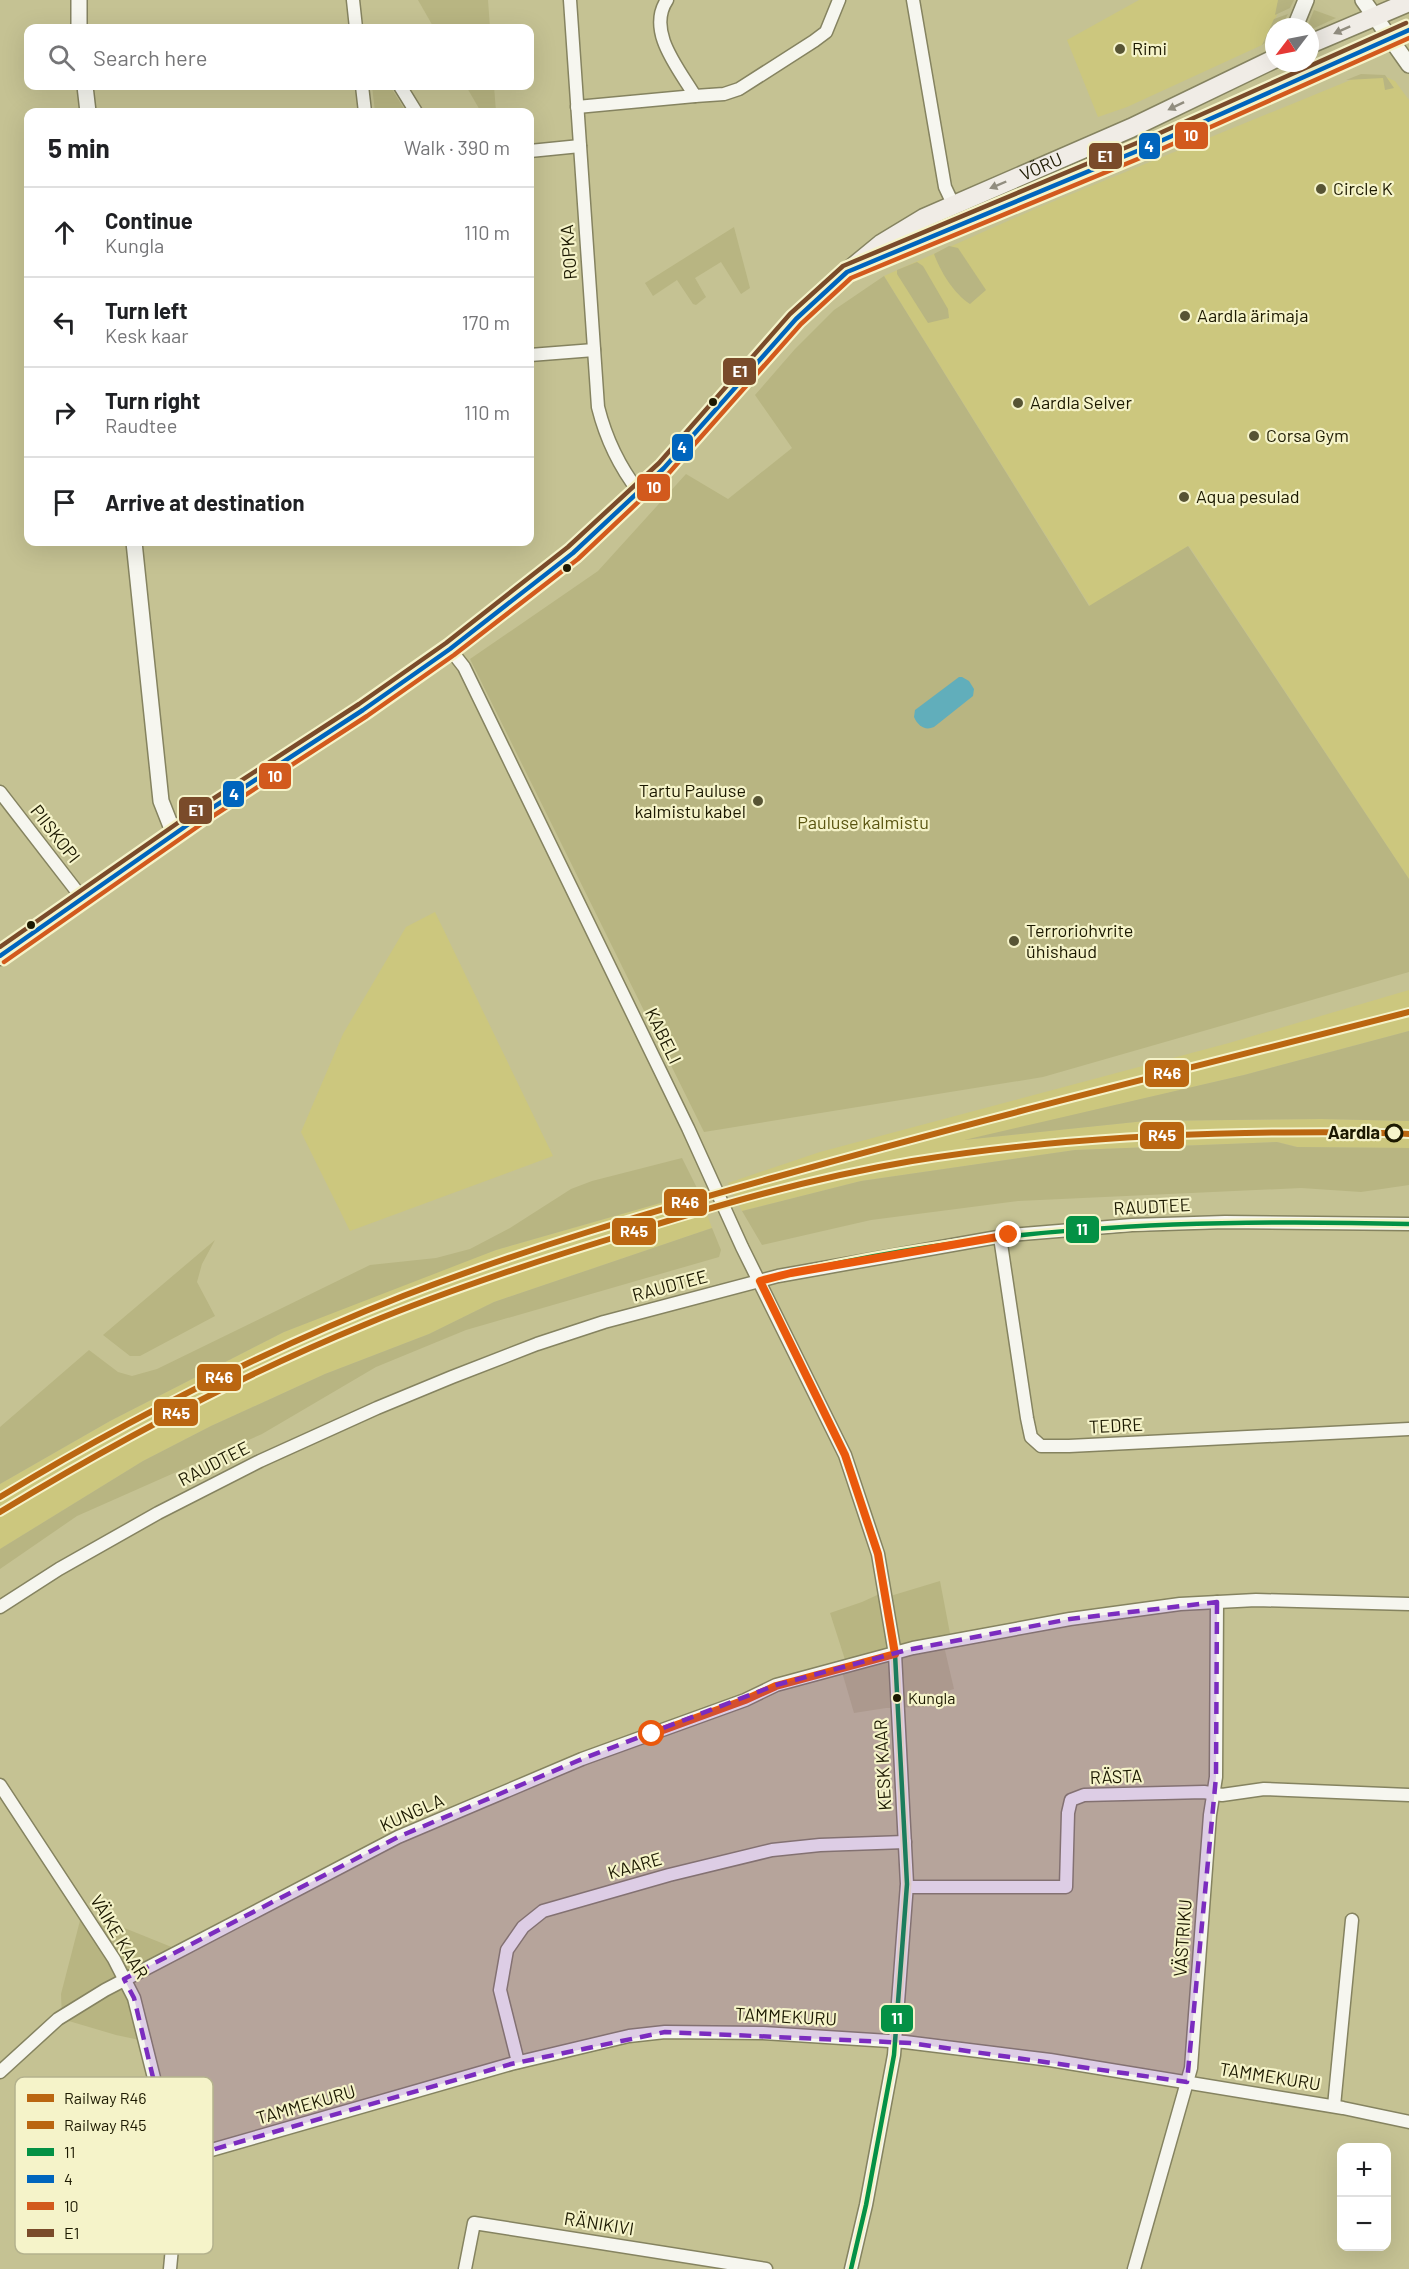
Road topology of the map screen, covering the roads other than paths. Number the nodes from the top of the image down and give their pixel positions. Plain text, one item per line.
1 (79, 0) edge
2 (570, 0) edge
3 (667, 0) edge
4 (839, 0) edge
5 (913, 0) edge
6 (1306, 0) edge
7 (1363, 0) edge
8 (353, 5) edge
9 (1405, 6) edge
10 (1373, 16) junction
11 (1299, 18) edge
12 (79, 24) edge
13 (355, 24) edge
14 (363, 24) edge
15 (1409, 30) edge
16 (1389, 39) junction
17 (1319, 40) edge
18 (1265, 63) edge
19 (1409, 65) edge
20 (85, 90) edge
21 (362, 90) edge
22 (402, 90) edge
23 (695, 96) junction
24 (88, 108) edge
25 (365, 108) edge
26 (414, 108) edge
27 (577, 108) junction
28 (580, 146) junction
29 (534, 151) edge
30 (953, 204) junction
31 (847, 272) junction
32 (594, 350) junction
33 (534, 355) edge
34 (639, 492) junction
35 (134, 546) edge
36 (450, 649) junction
37 (0, 792) edge
38 (174, 834) junction
39 (82, 898) junction
40 (0, 957) edge
41 (1409, 1224) edge
42 (999, 1237) junction
43 (760, 1281) junction
44 (1409, 1429) edge
45 (1217, 1602) junction
46 (1409, 1604) edge
47 (0, 1607) edge
48 (895, 1654) junction
49 (0, 1785) edge
50 (1213, 1794) junction
51 (1409, 1795) edge
52 (905, 1842) junction
53 (907, 1887) junction
54 (1352, 1920) dead end
55 (124, 1979) junction
56 (895, 2042) junction
57 (519, 2062) junction
58 (0, 2072) edge
59 (154, 2077) edge
60 (1187, 2082) junction
61 (1334, 2106) junction
62 (1409, 2122) edge
63 (213, 2150) edge
64 (171, 2254) edge
65 (170, 2269) edge
66 (465, 2269) edge
67 (766, 2269) edge
68 (850, 2269) edge
69 (1134, 2269) edge

1 - 12 street
2 - 27 street, ROPKA
3 - 23 street
4 - 23 street
5 - 30 street
6 - 11 street
7 - 10 street
8 - 13 street
8 - 14 street
9 - 10 main road
10 - 16 street
10 -> 17 main road
15 - 16 main road, VÕRU
16 - 19 street
16 - 31 main road, VÕRU
18 -> 30 main road, VÕRU
20 - 24 street
21 - 25 street
22 - 26 street
23 - 27 street
27 - 28 street, ROPKA
28 - 29 street
28 - 32 street, ROPKA
30 - 31 main road, VÕRU
31 - 34 main road, VÕRU
32 - 33 street
32 - 34 street, ROPKA
34 - 36 main road, VÕRU
35 - 38 street
36 - 38 main road, VÕRU
36 - 43 street, KABELI
37 - 39 street, PIISKOPI
38 - 39 main road, VÕRU
39 - 40 main road, VÕRU
41 - 42 street, RAUDTEE
42 - 43 street, RAUDTEE
42 - 44 street, TEDRE
43 - 47 street, RAUDTEE
43 - 48 street, KESK KAAR
45 - 46 street, KUNGLA
45 - 48 street, KUNGLA
45 - 50 street, VÄSTRIKU
48 - 52 street, KESK KAAR
48 - 55 street, KUNGLA
49 - 55 street, VÄIKE KAAR
50 - 51 street, RÄSTA
50 - 53 street, RÄSTA
50 - 60 street, VÄSTRIKU
52 - 53 street, KESK KAAR
52 - 57 street, KAARE
53 - 56 street, KESK KAAR
54 - 61 street
55 - 58 street, KUNGLA
55 - 59 street, VÄIKE KAAR
56 - 57 street, TAMMEKURU
56 - 60 street, TAMMEKURU
56 - 68 street, KESK KAAR
57 - 63 street, TAMMEKURU
60 - 61 street, TAMMEKURU
60 - 69 street, VÄSTRIKU
61 - 62 street, TAMMEKURU
64 - 65 street, VÄIKE KAAR
66 - 67 street, RÄNIKIVI

